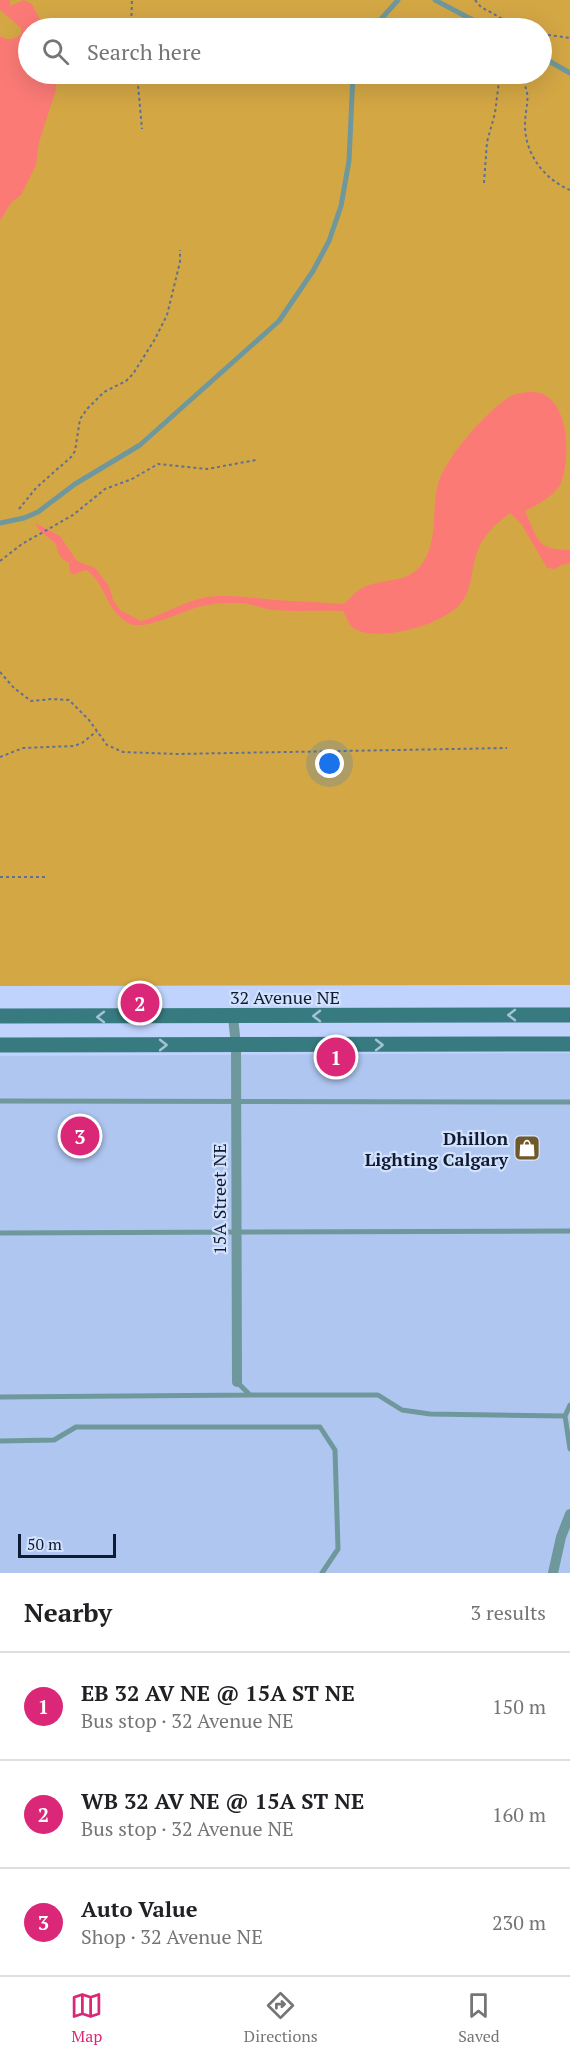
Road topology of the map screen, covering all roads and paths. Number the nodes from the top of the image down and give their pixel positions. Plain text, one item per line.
1 (132, 0) edge
2 (398, 0) edge
3 (435, 0) edge
4 (475, 0) edge
5 (131, 18) edge
6 (382, 18) edge
7 (469, 18) edge
8 (501, 18) edge
9 (552, 36) edge
10 (570, 39) edge
11 (552, 63) edge
12 (570, 73) edge
13 (138, 84) edge
14 (353, 84) edge
15 (499, 84) edge
16 (525, 84) edge
17 (142, 129) dead end
18 (484, 183) dead end
19 (570, 190) edge
20 (180, 250) dead end
21 (256, 460) dead end
22 (7, 522) junction
23 (0, 523) edge
24 (0, 561) edge
25 (0, 672) edge
26 (97, 731) junction
27 (507, 748) dead end
28 (0, 757) edge
29 (0, 877) edge
30 (45, 877) dead end
31 (570, 1015) edge
32 (0, 1016) edge
33 (232, 1017) junction
34 (570, 1044) edge
35 (0, 1045) edge
36 (236, 1045) junction
37 (0, 1101) edge
38 (235, 1101) junction
39 (570, 1102) edge
40 (236, 1231) junction
41 (570, 1231) edge
42 (0, 1233) edge
43 (237, 1382) joint
44 (250, 1395) junction
45 (0, 1397) edge
46 (570, 1405) edge
47 (565, 1416) junction
48 (0, 1441) edge
49 (570, 1449) edge
50 (570, 1514) edge
51 (322, 1573) edge
52 (553, 1573) edge

1 - 5 path
2 - 6 lane
3 - 7 lane
4 - 8 path
9 - 10 path
11 - 12 lane
13 - 17 path
14 - 22 lane
15 - 18 path
16 - 19 path
20 - 22 path
21 - 24 path
22 - 23 lane
25 - 26 path
26 - 27 path
26 - 28 path
29 - 30 path
31 -> 33 main road, 32 Avenue NE
33 -> 32 main road, 32 Avenue NE
33 - 36 street, 15A Street NE
36 -> 34 main road
35 -> 36 main road
36 - 38 street, 15A Street NE
37 - 38 lane
38 - 39 lane
38 - 40 street, 15A Street NE
40 - 41 lane
40 - 42 lane
40 - 43 street, 15A Street NE
43 - 44 lane
44 - 45 lane
44 - 47 lane
46 - 47 lane
47 - 49 lane
48 - 51 lane
50 - 52 street

